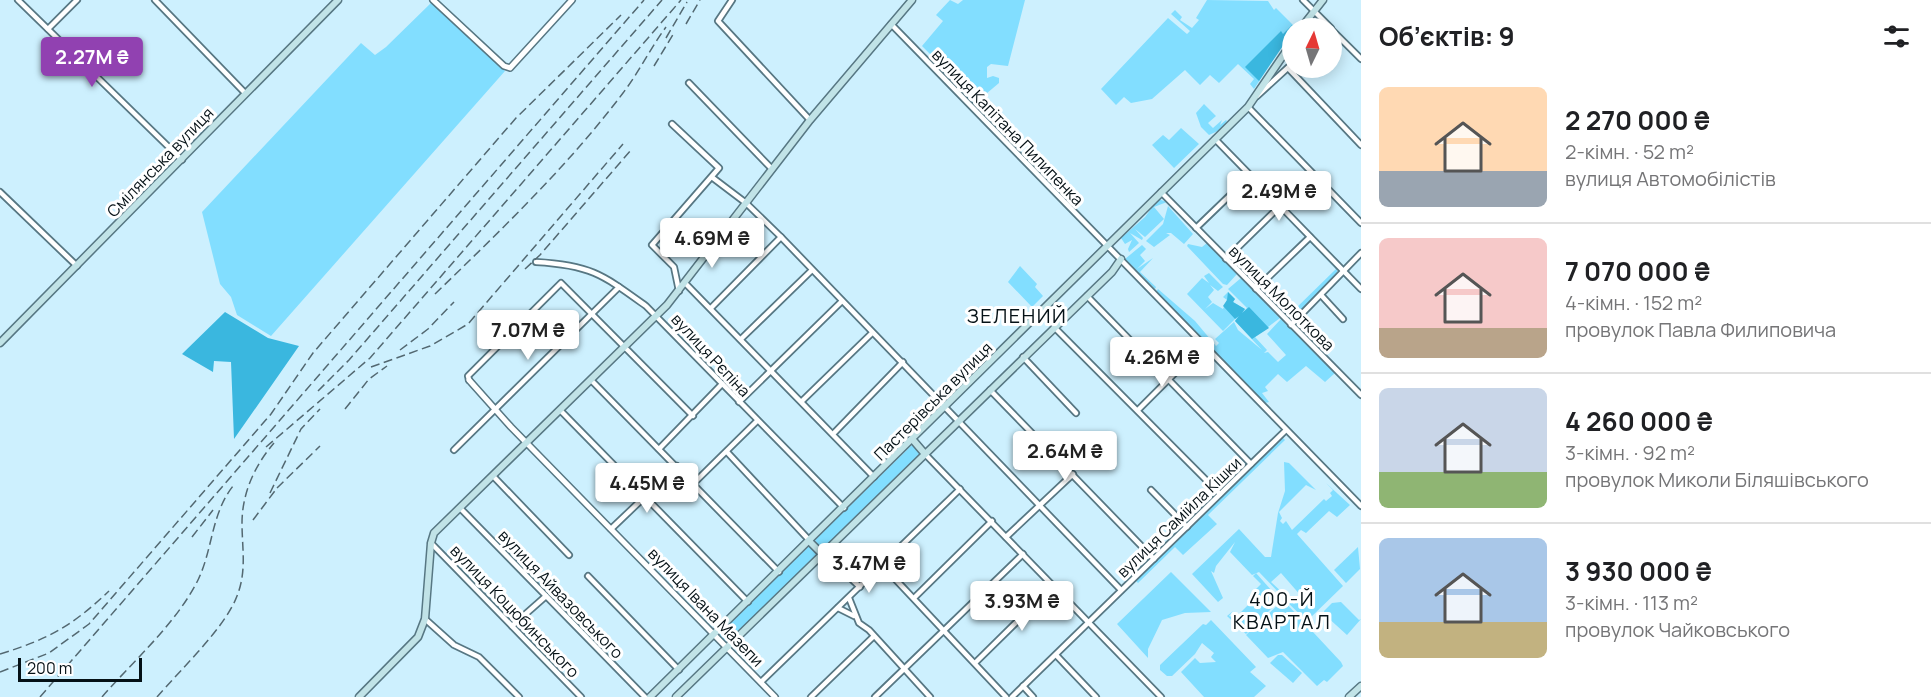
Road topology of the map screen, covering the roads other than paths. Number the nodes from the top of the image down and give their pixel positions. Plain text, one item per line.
1 (18, 0) edge
2 (77, 0) edge
3 (155, 0) edge
4 (338, 0) edge
5 (433, 0) edge
6 (572, 0) edge
7 (732, 0) edge
8 (912, 0) edge
9 (1303, 0) edge
10 (1323, 0) edge
11 (1313, 10) junction
12 (1308, 18) edge
13 (1320, 18) edge
14 (891, 24) junction
15 (48, 29) junction
16 (1342, 41) edge
17 (1282, 58) edge
18 (1361, 59) edge
19 (1282, 73) edge
20 (1297, 78) edge
21 (689, 83) dead end
22 (245, 93) junction
23 (1257, 96) junction
24 (1248, 107) junction
25 (810, 120) junction
26 (672, 124) dead end
27 (1215, 139) junction
28 (1361, 145) edge
29 (182, 160) junction
30 (772, 169) junction
31 (1250, 176) junction
32 (713, 178) junction
33 (0, 192) edge
34 (1161, 192) junction
35 (746, 203) junction
36 (1280, 206) junction
37 (1361, 223) edge
38 (1196, 228) junction
39 (781, 237) junction
40 (1310, 237) junction
41 (1108, 246) junction
42 (1361, 253) edge
43 (1121, 259) junction
44 (1227, 259) junction
45 (536, 262) dead end
46 (76, 266) junction
47 (812, 270) junction
48 (1342, 271) junction
49 (686, 284) junction
50 (618, 286) junction
51 (1256, 289) junction
52 (1361, 289) edge
53 (679, 291) junction
54 (1087, 296) junction
55 (1321, 296) junction
56 (842, 301) junction
57 (711, 308) junction
58 (592, 315) junction
59 (657, 316) junction
60 (1343, 319) dead end
61 (1291, 325) junction
62 (1054, 327) junction
63 (873, 333) junction
64 (741, 339) junction
65 (0, 343) edge
66 (1204, 344) junction
67 (624, 349) junction
68 (1023, 357) junction
69 (903, 362) junction
70 (771, 370) junction
71 (1169, 379) junction
72 (469, 380) joint
73 (592, 381) junction
74 (722, 384) junction
75 (990, 390) junction
76 (1360, 394) edge
77 (802, 401) junction
78 (739, 402) junction
79 (945, 407) junction
80 (495, 408) junction
81 (1138, 410) junction
82 (561, 411) junction
83 (1076, 412) dead end
84 (693, 416) junction
85 (757, 421) junction
86 (958, 422) junction
87 (1286, 430) junction
88 (834, 433) junction
89 (913, 440) junction
90 (528, 444) junction
91 (659, 449) junction
92 (454, 450) dead end
93 (728, 452) junction
94 (925, 454) junction
95 (1251, 464) junction
96 (677, 466) junction
97 (1073, 474) junction
98 (493, 476) junction
99 (875, 478) junction
100 (693, 484) junction
101 (960, 489) junction
102 (1151, 490) dead end
103 (1220, 494) junction
104 (644, 497) junction
105 (1040, 505) junction
106 (1361, 506) edge
107 (460, 508) junction
108 (844, 508) junction
109 (992, 521) junction
110 (1187, 526) junction
111 (611, 529) junction
112 (1006, 537) junction
113 (810, 542) junction
114 (431, 543) junction
115 (822, 553) junction
116 (1023, 554) junction
117 (569, 555) dead end
118 (1154, 559) junction
119 (882, 566) junction
120 (779, 572) junction
121 (588, 576) dead end
122 (1053, 586) junction
123 (860, 587) junction
124 (1121, 590) junction
125 (546, 597) junction
126 (849, 598) junction
127 (914, 598) junction
128 (748, 602) junction
129 (838, 608) junction
130 (856, 618) junction
131 (425, 619) junction
132 (1089, 623) junction
133 (512, 626) junction
134 (944, 631) junction
135 (714, 635) junction
136 (873, 637) junction
137 (727, 648) junction
138 (1056, 655) junction
139 (975, 663) junction
140 (679, 669) junction
141 (903, 670) junction
142 (761, 682) junction
143 (1023, 686) junction
144 (1361, 686) edge
145 (358, 697) edge
146 (519, 697) edge
147 (581, 697) edge
148 (645, 697) edge
149 (651, 697) edge
150 (676, 697) edge
151 (775, 697) edge
152 (811, 697) edge
153 (875, 697) edge
154 (930, 697) edge
155 (1006, 697) edge
156 (1012, 697) edge
157 (1033, 697) edge
158 (1096, 697) edge
159 (1161, 697) edge
160 (1351, 697) edge

1 - 15 street
2 - 15 street
3 - 22 street
4 - 22 main road, Смілянська вулиця
5 - 6 street
7 - 25 street
8 - 14 main road
9 - 11 street
10 - 11 main road
11 - 12 main road
11 - 13 street
14 - 25 main road
14 - 41 street, вулиця Капітана Пилипенка
15 - 29 street
16 - 18 street
17 - 23 main road, Пастерівська вулиця
19 - 23 street, Пастерівська вулиця
20 - 28 street
21 - 30 street
22 - 29 main road, Смілянська вулиця
23 - 24 main road, Пастерівська вулиця
24 - 27 main road, Пастерівська вулиця
24 - 37 street
25 - 30 main road
26 - 32 street
27 - 31 street
27 - 34 main road, Пастерівська вулиця
29 - 46 main road, Смілянська вулиця
30 - 35 main road
31 - 36 street
31 - 38 street
32 - 35 street
32 - 53 street
33 - 46 street
34 - 38 street, вулиця Молоткова
34 - 41 main road, Пастерівська вулиця
35 - 39 street
35 - 49 main road
36 - 40 street
36 - 44 street
38 - 44 street, вулиця Молоткова
39 - 47 street
39 - 57 street
40 - 48 street
40 - 51 street
41 - 43 street, вулиця Капітана Пилипенка
41 - 79 main road, Пастерівська вулиця
42 - 48 street
43 - 54 main road, Пастерівська вулиця
43 - 66 street, вулиця Капітана Пилипенка
44 - 51 street, вулиця Молоткова
45 - 50 street, вулиця Рєпіна
46 - 65 main road, Смілянська вулиця
47 - 56 street
47 - 64 street
48 - 52 street
48 - 55 street
49 - 53 main road
49 - 57 street
50 - 58 street
50 - 59 street, вулиця Рєпіна
51 - 61 street, вулиця Молоткова
53 - 59 main road
54 - 62 main road, Пастерівська вулиця
54 - 71 street
55 - 60 street
55 - 61 street
56 - 63 street
56 - 70 street
57 - 64 street
58 - 67 street
58 - 72 street
58 - 80 street
59 - 67 main road
59 - 74 street, вулиця Рєпіна
61 - 76 street, вулиця Молоткова
62 - 68 main road, Пастерівська вулиця
62 - 81 street
63 - 69 street
63 - 77 street
64 - 70 street
66 - 71 street
66 - 87 street, вулиця Капітана Пилипенка
67 - 73 main road
67 - 84 street
68 - 75 main road, Пастерівська вулиця
68 - 83 street
69 - 79 street
69 - 88 street
70 - 77 street
70 - 78 street
71 - 81 street
71 - 95 street
72 - 80 street, вулиця Івана Мазепи
73 - 82 main road
73 - 91 street
74 - 78 street, вулиця Рєпіна
74 - 84 street
75 - 86 main road, Пастерівська вулиця
75 - 97 street
77 - 88 street
78 - 85 street, вулиця Рєпіна
79 - 86 street
79 - 89 main road, Пастерівська вулиця
80 - 90 street, вулиця Івана Мазепи
80 - 92 street
81 - 103 street
82 - 90 main road
82 - 104 street
84 - 91 street
85 - 93 street
85 - 108 street, вулиця Рєпіна
86 - 94 main road, Пастерівська вулиця
86 - 105 street
87 - 95 street, вулиця Самійла Кішки
87 - 106 street, вулиця Капітана Пилипенка
88 - 99 street
89 - 94 main road
89 - 99 main road, Пастерівська вулиця
90 - 98 main road
90 - 111 street, вулиця Івана Мазепи
91 - 96 street
93 - 100 street
93 - 113 street
94 - 101 street
94 - 115 main road, Пастерівська вулиця
95 - 103 street, вулиця Самійла Кішки
96 - 100 street
96 - 104 street
97 - 105 street
97 - 118 street
98 - 107 main road
98 - 117 street
99 - 108 main road, Пастерівська вулиця
100 - 120 street
101 - 109 street
101 - 119 street
102 - 110 street
103 - 110 street, вулиця Самійла Кішки
104 - 111 street
104 - 128 street
105 - 112 street
105 - 124 street
107 - 114 main road
107 - 125 street, вулиця Айвазовського
108 - 113 main road, Пастерівська вулиця
109 - 112 street
109 - 127 street
110 - 118 street, вулиця Самійла Кішки
111 - 135 street, вулиця Івана Мазепи
112 - 116 street
113 - 115 main road
113 - 120 main road, Пастерівська вулиця
114 - 131 main road
114 - 133 street, вулиця Коцюбинського
115 - 123 street
115 - 137 main road, Пастерівська вулиця
116 - 122 street
116 - 134 street
118 - 124 street, вулиця Самійла Кішки
119 - 123 street
119 - 127 street
120 - 128 main road, Пастерівська вулиця
121 - 140 street
122 - 132 street
122 - 139 street
123 - 126 street
124 - 132 street, вулиця Самійла Кішки
125 - 133 street
125 - 148 street, вулиця Айвазовського
126 - 129 street
126 - 130 street
127 - 134 street
128 - 135 main road, Пастерівська вулиця
129 - 130 street
129 - 142 street
130 - 136 street
131 - 145 main road
131 - 146 street
132 - 138 street, вулиця Самійла Кішки
132 - 159 street
133 - 147 street, вулиця Коцюбинського
134 - 139 street
134 - 141 street
135 - 137 street, вулиця Івана Мазепи
135 - 140 main road, Пастерівська вулиця
136 - 141 street
136 - 152 street
137 - 142 street, вулиця Івана Мазепи
137 - 150 main road, Пастерівська вулиця
138 - 143 street, вулиця Самійла Кішки
138 - 158 street
139 - 155 street
140 - 149 main road, Пастерівська вулиця
141 - 153 street
141 - 154 street
142 - 151 street, вулиця Івана Мазепи
143 - 156 street, вулиця Самійла Кішки
143 - 157 street
144 - 160 main road

